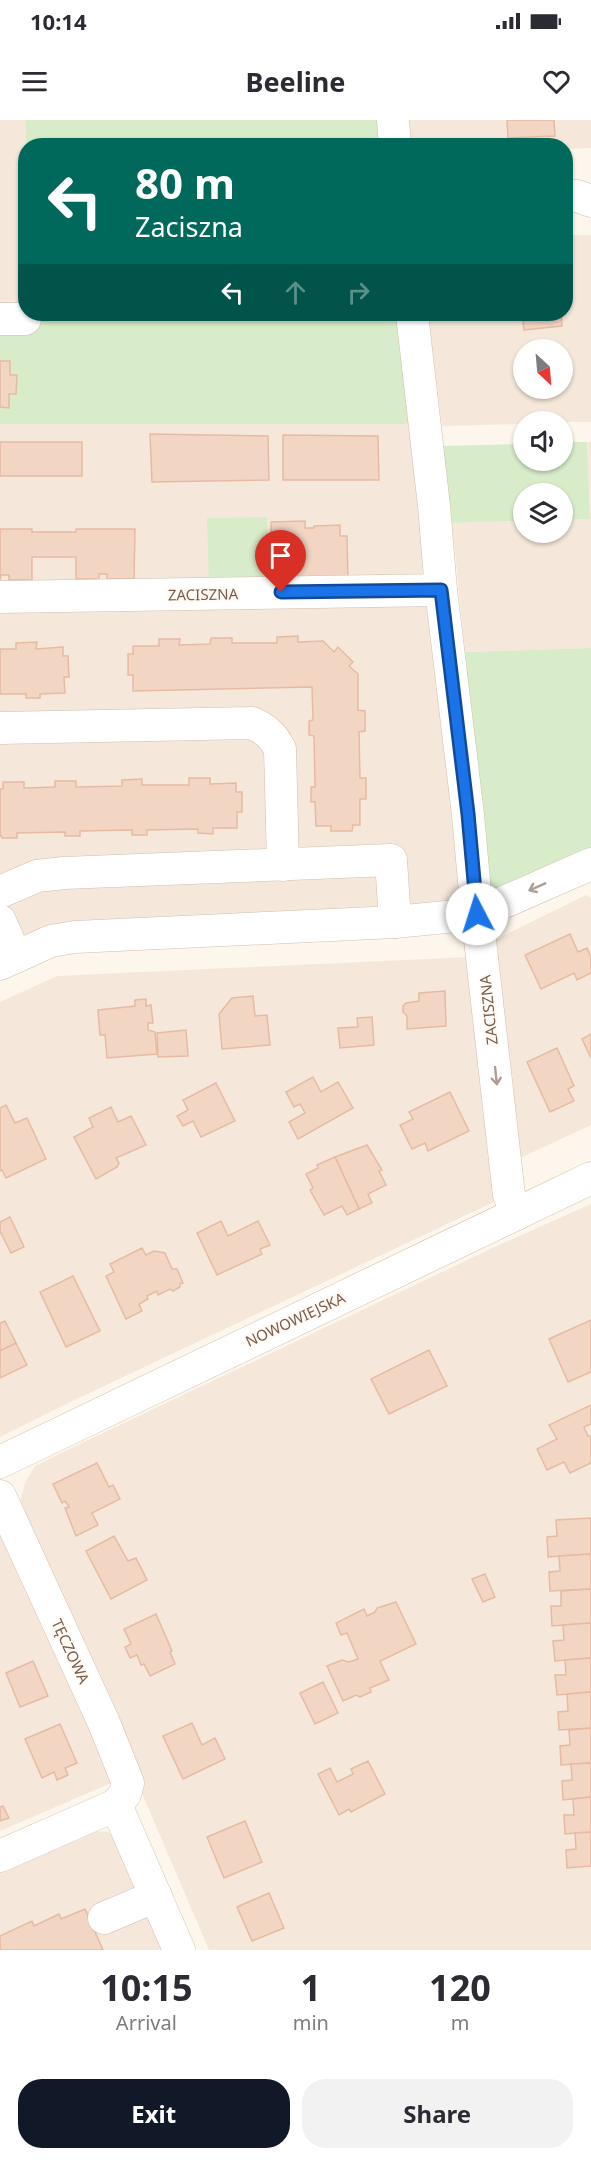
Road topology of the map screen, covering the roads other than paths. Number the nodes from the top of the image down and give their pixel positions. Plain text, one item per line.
1 (393, 120) edge
2 (394, 138) edge
3 (573, 196) edge
4 (591, 201) edge
5 (413, 321) edge
6 (441, 590) junction
7 (0, 597) edge
8 (0, 728) edge
9 (591, 864) edge
10 (283, 865) junction
11 (0, 892) edge
12 (477, 914) junction
13 (0, 921) edge
14 (395, 922) junction
15 (8, 960) edge
16 (591, 1178) edge
17 (517, 1214) junction
18 (0, 1462) edge
19 (0, 1496) edge
20 (116, 1805) junction
21 (0, 1856) edge
22 (156, 1896) junction
23 (104, 1918) dead end
24 (179, 1950) edge

1 - 2 street
3 - 4 street
5 - 6 street, ZACISZNA
6 - 7 street, ZACISZNA
6 - 12 street, ZACISZNA
8 - 10 street
9 -> 12 street
10 - 11 street
10 - 14 street
12 - 14 street
12 -> 17 street, ZACISZNA
13 - 15 street
14 - 15 street
16 - 17 street, NOWOWIEJSKA
17 - 18 street, NOWOWIEJSKA
19 - 20 street, TĘCZOWA
20 - 21 street
20 - 22 street
22 - 23 street
22 - 24 street

